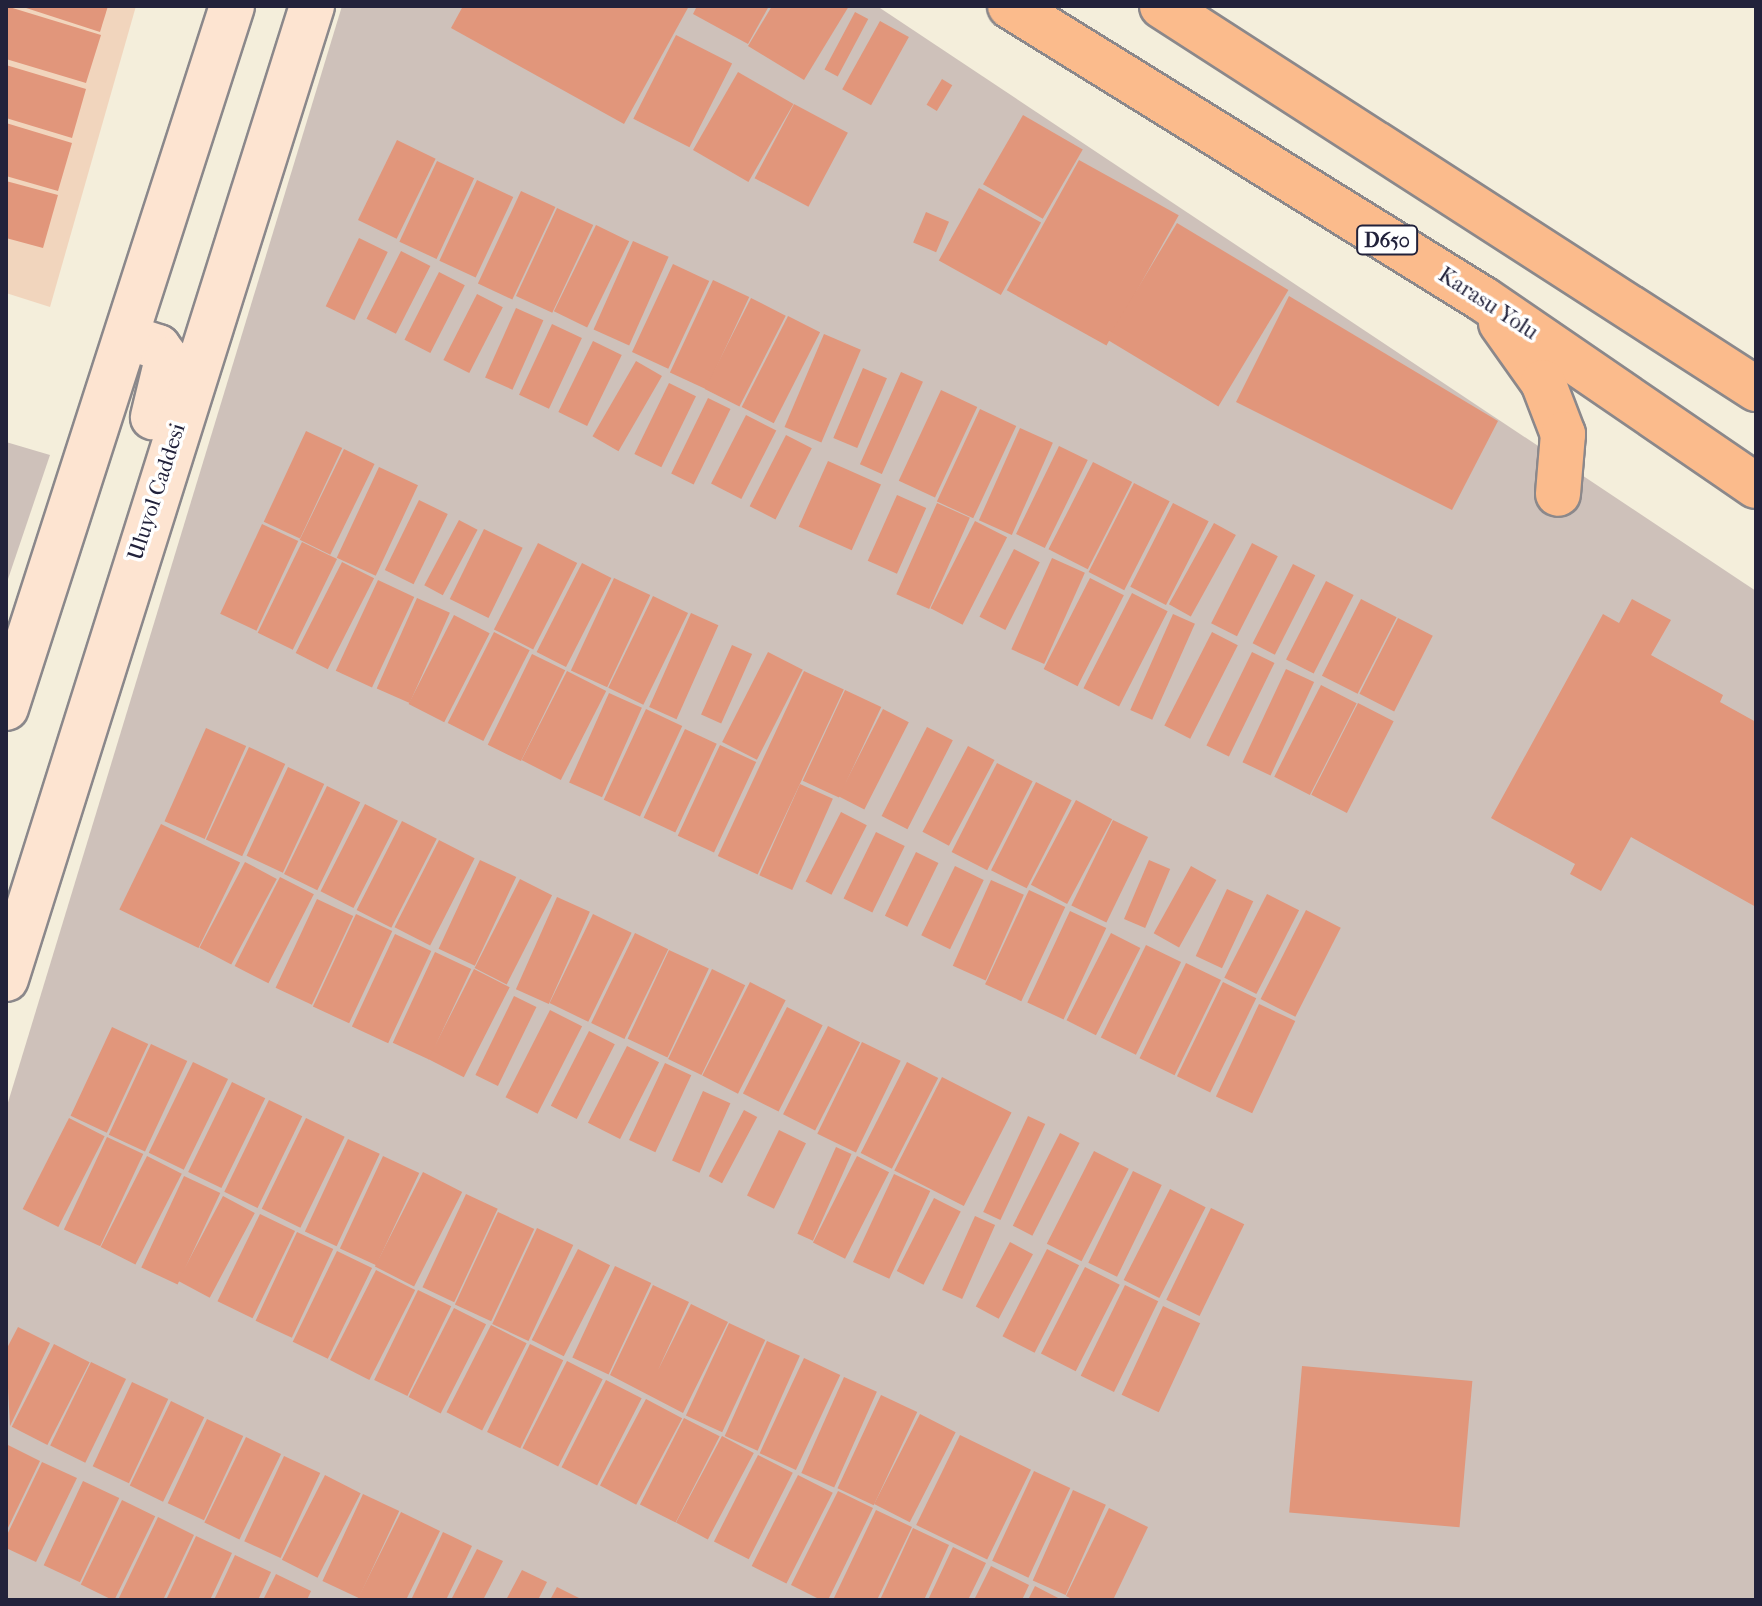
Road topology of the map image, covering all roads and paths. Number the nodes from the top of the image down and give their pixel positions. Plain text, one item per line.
1 (232, 6) edge
2 (312, 6) edge
3 (1010, 6) edge
4 (1162, 6) edge
5 (1483, 299) junction
6 (127, 337) junction
7 (1756, 389) edge
8 (1756, 486) edge
9 (1558, 494) dead end
10 (6, 708) edge
11 (87, 715) junction
12 (6, 979) edge

1 - 6 main road
2 - 11 main road, Uluyol Caddesi
3 - 5 highway, Karasu Yolu / D650
4 - 7 highway
5 - 8 highway, Karasu Yolu / D650
5 - 9 highway
6 - 10 main road
6 - 11 main road
11 - 12 main road, Uluyol Caddesi

